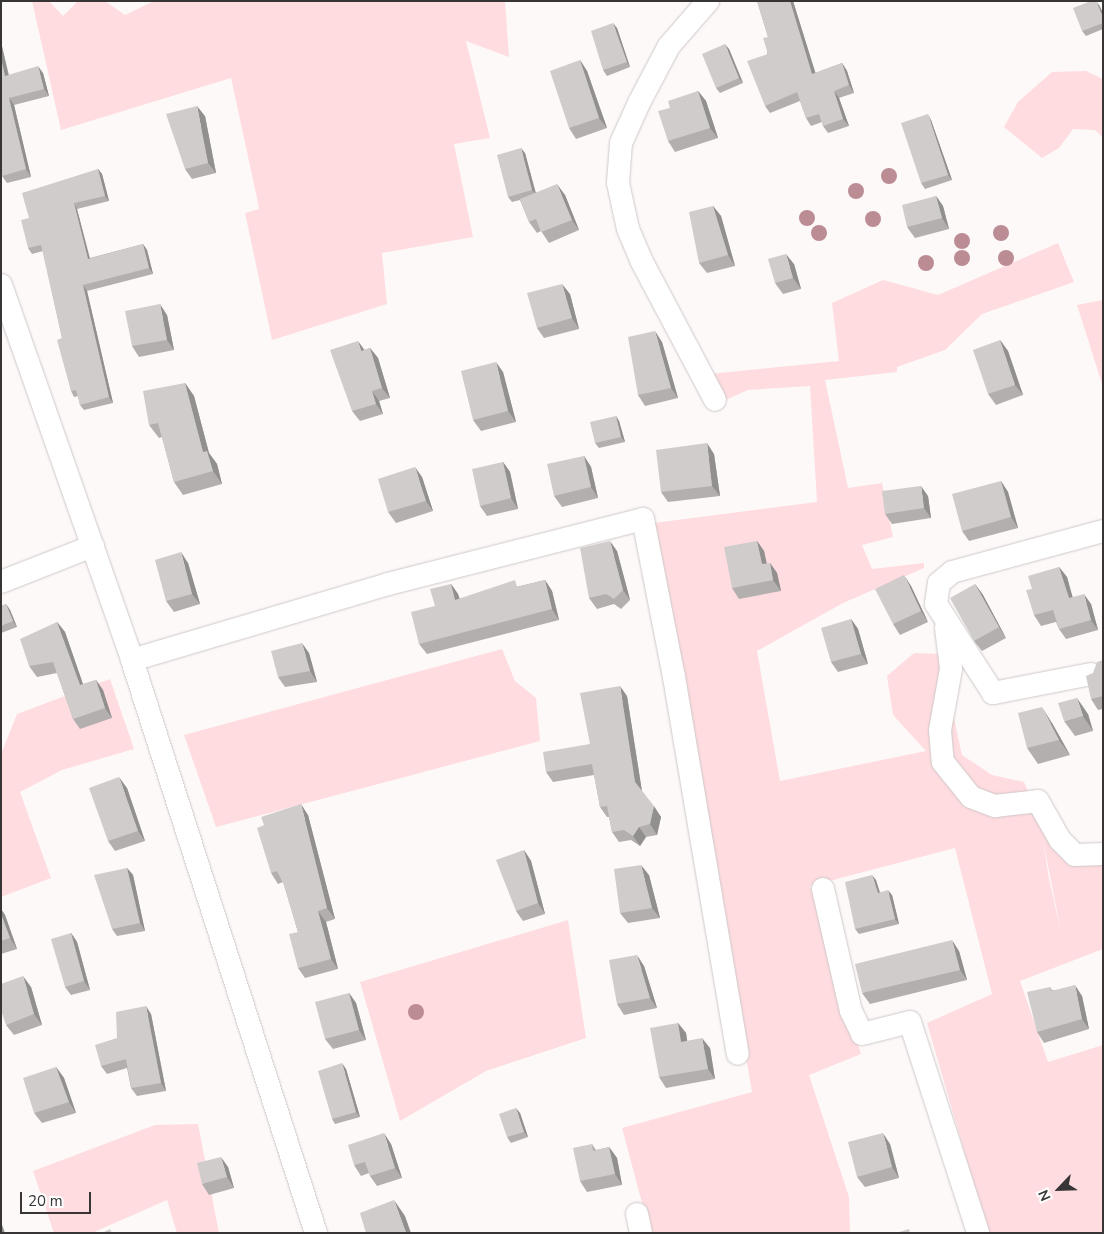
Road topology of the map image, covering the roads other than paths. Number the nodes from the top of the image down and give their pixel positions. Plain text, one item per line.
1 (708, 1) edge
2 (1, 286) edge
3 (715, 400) dead end
4 (1103, 531) edge
5 (93, 546) junction
6 (1, 582) edge
7 (946, 627) junction
8 (132, 660) junction
9 (1091, 674) edge
10 (1103, 854) edge
11 (823, 889) dead end
12 (738, 1054) dead end
13 (314, 1232) edge
14 (978, 1233) edge

1 - 3 street
2 - 5 street
4 - 7 street
5 - 6 street
5 - 8 street
7 - 9 street
7 - 10 street
8 - 12 street
8 - 13 street
11 - 14 street

